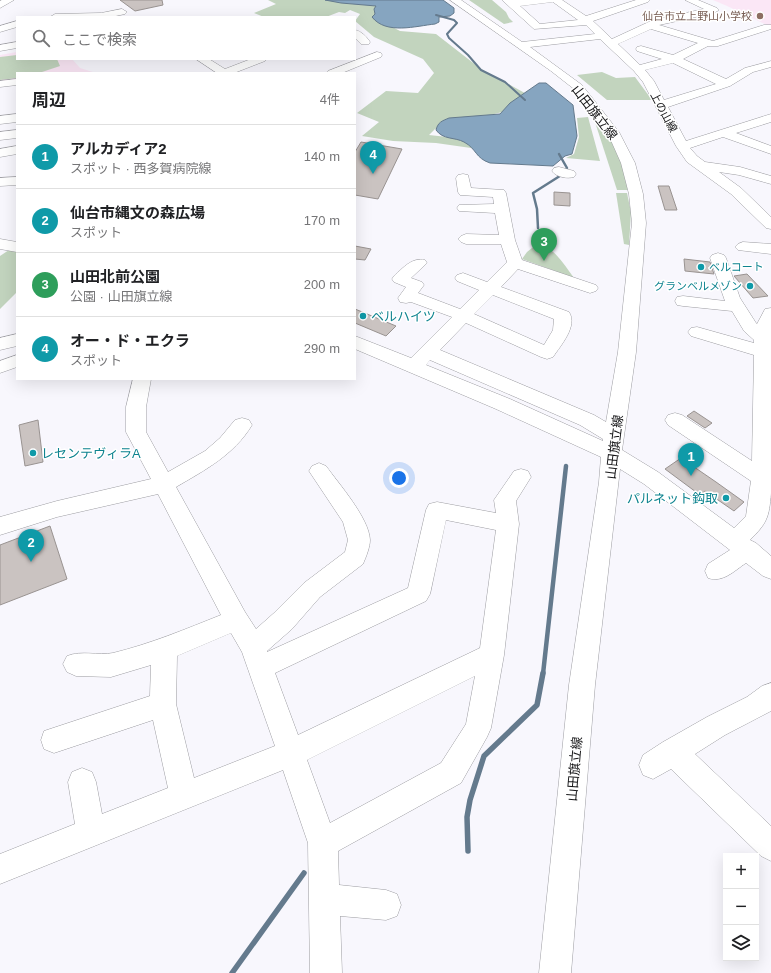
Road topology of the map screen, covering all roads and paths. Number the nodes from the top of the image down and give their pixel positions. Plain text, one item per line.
1 (455, 0) edge
2 (550, 0) edge
3 (556, 0) edge
4 (645, 0) edge
5 (690, 0) edge
6 (510, 2) edge
7 (110, 3) dead end
8 (56, 6) dead end
9 (582, 6) dead end
10 (726, 7) dead end
11 (570, 10) junction
12 (714, 10) junction
13 (556, 13) dead end
14 (126, 14) edge
15 (541, 14) dead end
16 (54, 16) edge
17 (101, 16) edge
18 (526, 16) junction
19 (587, 21) junction
20 (16, 24) edge
21 (650, 25) junction
22 (768, 27) dead end
23 (0, 29) edge
24 (356, 34) edge
25 (685, 36) junction
26 (606, 40) junction
27 (365, 42) dead end
28 (673, 42) dead end
29 (707, 43) junction
30 (16, 45) edge
31 (521, 45) junction
32 (0, 48) edge
33 (641, 49) dead end
34 (377, 55) dead end
35 (674, 59) junction
36 (203, 60) edge
37 (258, 60) edge
38 (771, 64) edge
39 (638, 69) junction
40 (725, 70) dead end
41 (222, 72) edge
42 (227, 72) edge
43 (334, 72) edge
44 (738, 76) junction
45 (16, 82) edge
46 (0, 84) edge
47 (726, 84) junction
48 (16, 91) edge
49 (0, 93) edge
50 (662, 105) junction
51 (16, 118) edge
52 (771, 118) edge
53 (0, 120) edge
54 (758, 122) junction
55 (771, 126) edge
56 (723, 132) junction
57 (16, 134) edge
58 (0, 136) edge
59 (682, 146) junction
60 (16, 150) edge
61 (771, 150) edge
62 (0, 152) edge
63 (701, 166) junction
64 (16, 170) edge
65 (0, 171) edge
66 (463, 178) dead end
67 (771, 180) edge
68 (16, 181) edge
69 (0, 182) edge
70 (16, 194) edge
71 (0, 195) edge
72 (464, 208) dead end
73 (502, 209) junction
74 (771, 225) edge
75 (466, 239) dead end
76 (507, 240) junction
77 (0, 244) edge
78 (16, 247) edge
79 (743, 247) dead end
80 (771, 249) edge
81 (718, 258) dead end
82 (419, 263) dead end
83 (515, 263) junction
84 (463, 278) dead end
85 (489, 288) junction
86 (590, 288) dead end
87 (683, 302) dead end
88 (738, 307) junction
89 (771, 313) edge
90 (464, 316) junction
91 (696, 332) dead end
92 (16, 340) edge
93 (356, 342) edge
94 (0, 344) edge
95 (763, 345) junction
96 (428, 352) junction
97 (16, 361) edge
98 (414, 366) junction
99 (0, 367) edge
100 (767, 377) edge
101 (142, 380) edge
102 (766, 417) edge
103 (675, 420) dead end
104 (242, 425) dead end
105 (613, 444) junction
106 (319, 471) dead end
107 (521, 477) dead end
108 (762, 478) junction
109 (164, 484) junction
110 (508, 524) junction
111 (0, 526) edge
112 (741, 545) junction
113 (771, 569) edge
114 (716, 571) dead end
115 (236, 620) junction
116 (165, 649) junction
117 (492, 655) junction
118 (257, 657) junction
119 (76, 664) dead end
120 (771, 695) edge
121 (163, 704) junction
122 (54, 740) dead end
123 (291, 753) junction
124 (82, 782) dead end
125 (184, 796) junction
126 (91, 833) junction
127 (323, 843) junction
128 (771, 846) edge
129 (0, 869) edge
130 (324, 899) junction
131 (386, 905) dead end
132 (326, 973) edge
133 (555, 973) edge

1 - 31 street, 山田旗立線
2 - 6 street
3 - 11 street, 上の山線
4 - 19 street
5 - 12 street
6 - 18 street
7 - 14 street
8 - 16 street
9 - 11 street
10 - 12 street
11 - 13 street
11 - 19 street, 上の山線
12 - 21 street
14 - 17 street
15 - 18 street
18 - 19 street
19 - 26 street, 上の山線
20 - 23 street
21 - 25 street
21 - 26 street
22 - 29 street
24 - 27 street
25 - 28 street
25 - 29 street
26 - 31 street
26 - 39 street, 上の山線
29 - 35 street
30 - 32 street
31 - 105 street, 山田旗立線
33 - 35 street
34 - 43 street
35 - 39 street
35 - 47 street
36 - 41 street
37 - 42 street
38 - 44 street
39 - 50 street, 上の山線
40 - 44 street
44 - 47 street
45 - 46 street
47 - 50 street
48 - 49 street
50 - 59 street, 上の山線
51 - 53 street
52 - 54 street
54 - 55 street
54 - 56 street
56 - 59 street
56 - 61 street
57 - 58 street
59 - 63 street, 上の山線
60 - 62 street
63 - 67 street
63 - 74 street, 上の山線
64 - 65 street
66 - 73 street
68 - 69 street
70 - 71 street
72 - 73 street
73 - 76 street
75 - 76 street
76 - 83 street
77 - 78 street
79 - 80 street
81 - 88 street
82 - 90 street
83 - 85 street
83 - 86 street
84 - 85 street
85 - 90 street
85 - 90 street
87 - 88 street
88 - 95 street
89 - 95 street
90 - 96 street
91 - 95 street
92 - 94 street
93 - 98 street
95 - 100 street
96 - 98 street
96 - 105 street
97 - 99 street
98 - 105 street
100 - 102 street
101 - 109 street
102 - 108 street
103 - 108 street
104 - 109 street
105 - 112 street
105 - 133 street, 山田旗立線
106 - 118 street
107 - 110 street
108 - 112 street
109 - 111 street
109 - 115 street
110 - 117 street
110 - 118 street
112 - 113 street
112 - 114 street
115 - 116 street
115 - 118 street
116 - 119 street
116 - 121 street
117 - 123 street
117 - 127 street
118 - 123 street
120 - 128 street
121 - 122 street
121 - 125 street
123 - 125 street
123 - 127 street
124 - 126 street
125 - 126 street
126 - 129 street
127 - 130 street
130 - 131 street
130 - 132 street

